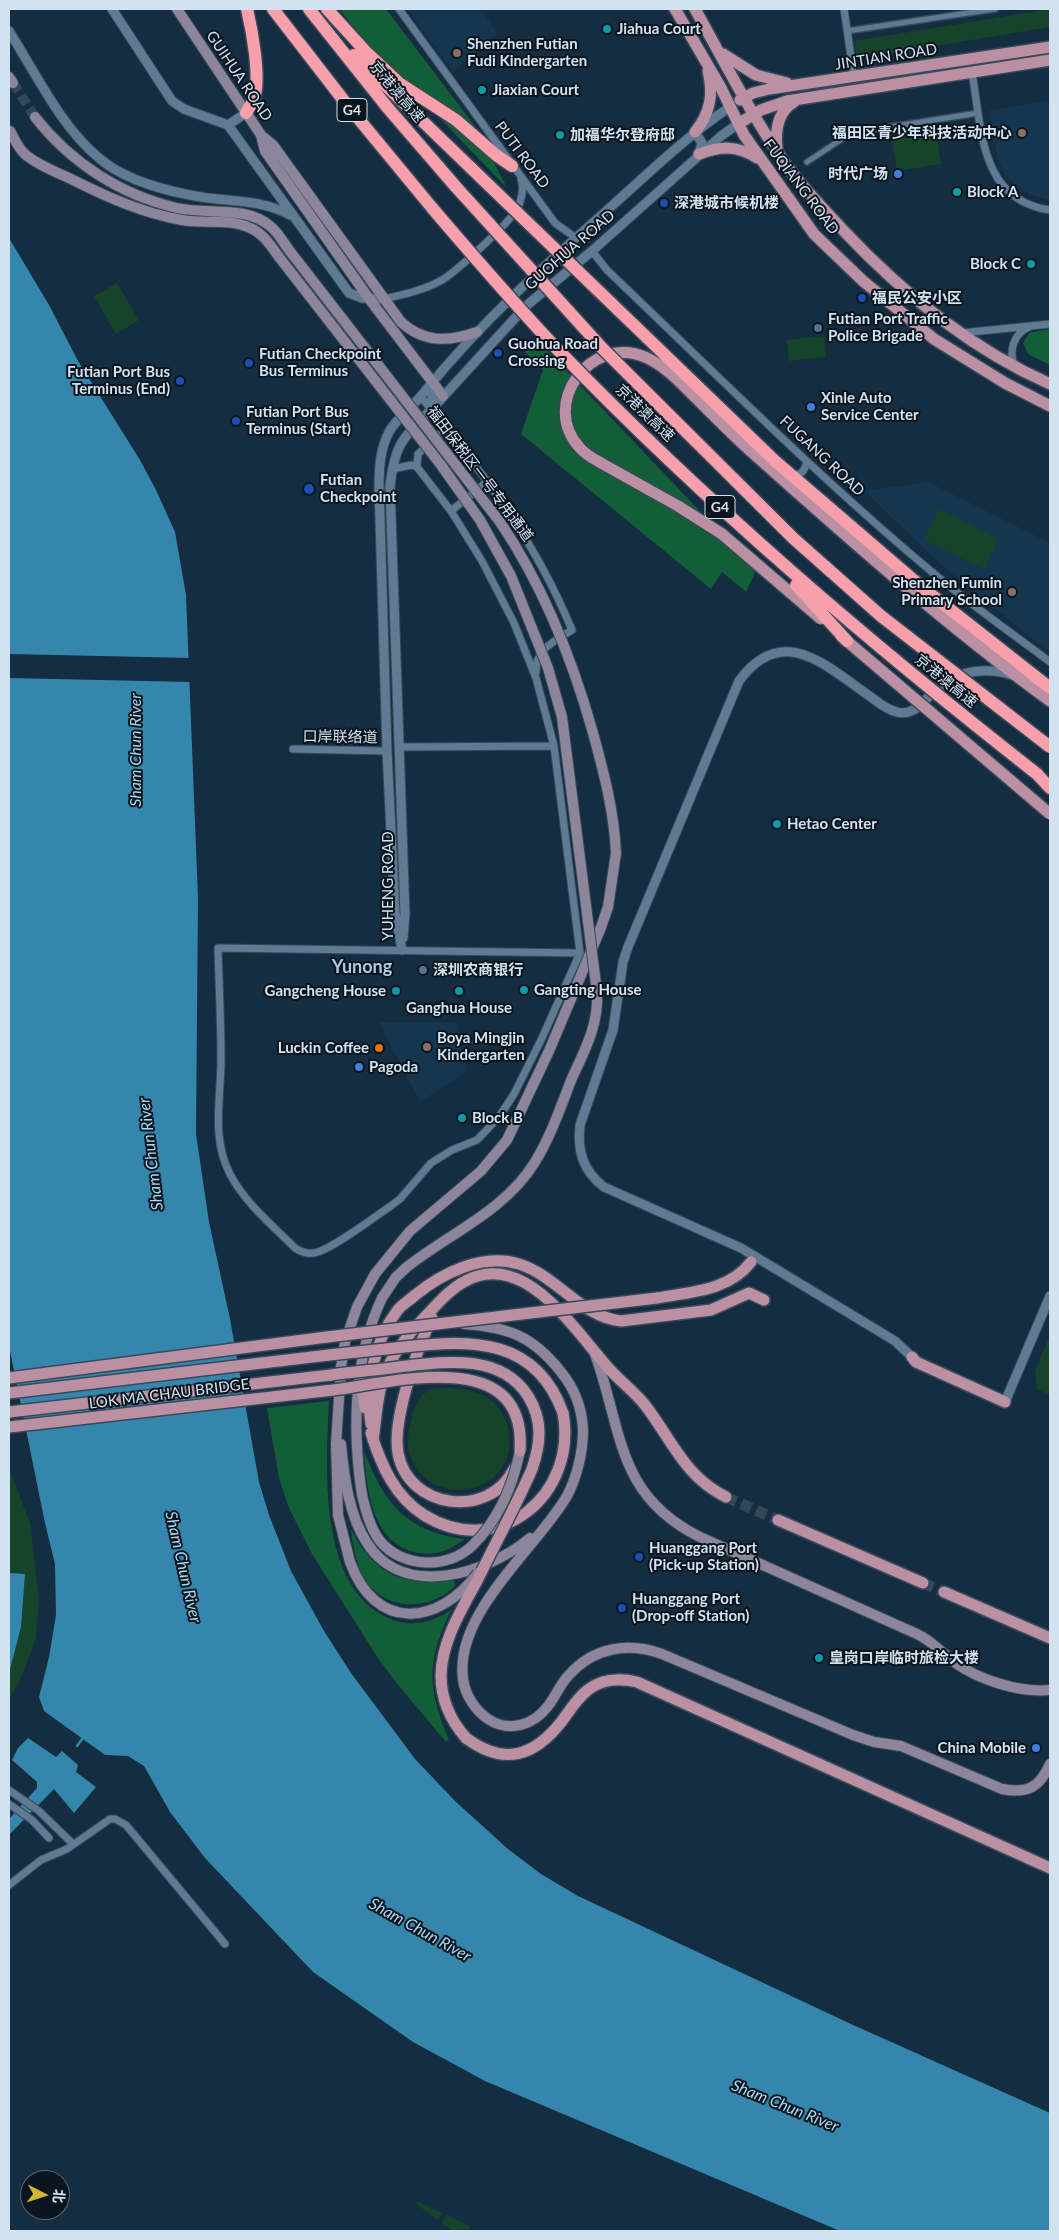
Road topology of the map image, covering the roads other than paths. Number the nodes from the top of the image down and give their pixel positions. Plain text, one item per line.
1 (112, 9) edge
2 (177, 9) edge
3 (247, 9) edge
4 (274, 9) edge
5 (309, 9) edge
6 (327, 9) edge
7 (399, 9) edge
8 (675, 9) edge
9 (695, 9) edge
10 (844, 9) edge
11 (995, 9) edge
12 (319, 22) junction
13 (847, 30) junction
14 (9, 31) edge
15 (1050, 47) edge
16 (717, 49) junction
17 (1050, 60) edge
18 (706, 62) junction
19 (972, 73) junction
20 (854, 78) junction
21 (801, 85) junction
22 (745, 97) junction
23 (803, 99) junction
24 (730, 107) junction
25 (246, 113) junction
26 (978, 113) junction
27 (754, 114) junction
28 (35, 117) tunnel mouth
29 (738, 124) junction
30 (228, 125) junction
31 (10, 131) edge
32 (695, 132) junction
33 (261, 135) junction
34 (777, 151) junction
35 (699, 154) junction
36 (760, 160) junction
37 (807, 162) dead end
38 (515, 169) junction
39 (1050, 210) edge
40 (292, 216) junction
41 (576, 238) junction
42 (592, 251) junction
43 (383, 298) junction
44 (370, 300) junction
45 (1050, 324) edge
46 (1031, 326) junction
47 (477, 332) junction
48 (959, 333) junction
49 (1014, 367) junction
50 (433, 383) junction
51 (1050, 384) edge
52 (443, 396) junction
53 (421, 397) junction
54 (1050, 406) edge
55 (431, 410) junction
56 (446, 428) junction
57 (807, 462) junction
58 (417, 467) junction
59 (392, 469) junction
60 (793, 475) junction
61 (488, 482) junction
62 (451, 511) junction
63 (746, 532) junction
64 (847, 641) junction
65 (1050, 662) edge
66 (1018, 677) junction
67 (536, 678) junction
68 (1050, 688) edge
69 (1050, 701) edge
70 (554, 746) junction
71 (1050, 747) edge
72 (399, 748) junction
73 (293, 749) dead end
74 (387, 752) junction
75 (1037, 774) junction
76 (1050, 784) edge
77 (1050, 788) edge
78 (1050, 814) edge
79 (402, 950) junction
80 (580, 953) junction
81 (751, 1262) dead end
82 (449, 1292) junction
83 (1050, 1296) edge
84 (764, 1300) dead end
85 (435, 1324) junction
86 (592, 1346) junction
87 (912, 1357) joint
88 (360, 1370) junction
89 (9, 1378) edge
90 (9, 1393) edge
91 (338, 1402) junction
92 (1005, 1402) joint
93 (9, 1412) edge
94 (9, 1427) edge
95 (374, 1440) junction
96 (520, 1451) junction
97 (574, 1479) junction
98 (726, 1497) tunnel mouth
99 (778, 1520) tunnel mouth
100 (487, 1560) junction
101 (923, 1583) tunnel mouth
102 (944, 1592) tunnel mouth
103 (1050, 1638) edge
104 (1050, 1690) edge
105 (1050, 1764) edge
106 (9, 1790) edge
107 (9, 1804) edge
108 (49, 1838) dead end
109 (73, 1844) junction
110 (1050, 1868) edge
111 (9, 1885) edge
112 (225, 1944) dead end

1 - 30 street
2 - 25 main road, GUIHUA ROAD
3 - 25 highway
4 - 63 highway, 京港澳高速 / G4, bridge
5 - 12 highway, 京港澳高速 / G4
6 - 38 highway
7 - 38 street, PUTI ROAD
8 - 18 main road, FUQIANG ROAD
9 - 16 main road, FUQIANG ROAD
10 - 13 street
11 - 13 street
12 - 60 highway, bridge
12 - 71 highway, 京港澳高速 / G4, bridge
13 - 20 street
14 - 40 street
15 - 20 main road, JINTIAN ROAD
16 - 21 main road
16 - 22 main road, FUQIANG ROAD
17 - 19 main road, JINTIAN ROAD
18 - 24 main road, FUQIANG ROAD
18 - 32 main road
19 - 23 main road, JINTIAN ROAD
19 - 26 street
20 - 21 main road, JINTIAN ROAD
21 - 22 main road, JINTIAN ROAD
22 - 24 main road, JINTIAN ROAD
22 - 27 main road, FUQIANG ROAD
23 - 27 main road, JINTIAN ROAD
23 - 34 main road
24 - 29 main road, FUQIANG ROAD
24 - 32 street, GUOHUA ROAD
25 - 30 street
25 - 33 main road, GUIHUA ROAD
26 - 37 street
26 - 39 street
27 - 29 main road, JINTIAN ROAD
27 - 34 main road, FUQIANG ROAD
28 - 91 main road, 福田保税区一号专用通道, bridge
29 - 35 street, GUOHUA ROAD
29 - 36 main road, FUQIANG ROAD
30 - 40 street
31 - 88 main road, 福田保税区一号专用通道, bridge
32 - 35 street
32 - 41 street, GUOHUA ROAD
33 - 43 main road
33 - 44 main road
34 - 48 main road, FUQIANG ROAD
35 - 36 main road
35 - 42 street, GUOHUA ROAD
36 - 54 main road, FUQIANG ROAD
38 - 41 street, PUTI ROAD
38 - 43 street
40 - 44 street
41 - 47 street, GUOHUA ROAD
42 - 52 street, GUOHUA ROAD
42 - 57 street, FUGANG ROAD
43 - 44 street
43 - 47 main road
44 - 50 main road
45 - 46 street
46 - 48 street
46 - 49 street
47 - 50 street, GUOHUA ROAD
48 - 49 main road, FUQIANG ROAD
49 - 51 main road, FUQIANG ROAD
50 - 52 main road
50 - 53 street, YUHENG ROAD
50 - 55 street
52 - 55 street, GUOHUA ROAD
53 - 55 street
53 - 74 street, YUHENG ROAD
55 - 56 street
55 - 59 street, YUHENG ROAD
56 - 58 street
56 - 61 street
57 - 60 street
57 - 65 street, FUGANG ROAD
58 - 59 street
58 - 62 street
59 - 72 street, YUHENG ROAD
60 - 68 highway
61 - 62 street
61 - 67 street
62 - 67 street
63 - 64 highway, bridge
63 - 75 highway, 京港澳高速 / G4, bridge
64 - 66 main road, bridge
64 - 78 main road, bridge
66 - 69 main road
66 - 87 street
67 - 70 street
70 - 72 street
70 - 80 street
72 - 79 street, YUHENG ROAD
73 - 74 street, 口岸联络道
74 - 79 street, YUHENG ROAD
75 - 76 highway, 京港澳高速 / G4
75 - 77 highway
79 - 80 street
79 - 80 street
81 - 85 main road, bridge
82 - 86 main road
82 - 95 main road
82 - 96 main road, bridge
83 - 92 street
84 - 95 main road
85 - 89 main road, bridge
85 - 97 main road, bridge
86 - 98 main road
86 - 104 main road
87 - 92 main road
88 - 95 main road
88 - 96 main road, 福田保税区一号专用通道, bridge
90 - 95 main road, LOK MA CHAU BRIDGE, bridge
91 - 97 main road
91 - 100 main road, 福田保税区一号专用通道, bridge
93 - 100 main road, LOK MA CHAU BRIDGE, bridge
94 - 96 main road, LOK MA CHAU BRIDGE, bridge
97 - 105 main road
99 - 101 main road
100 - 110 main road, LOK MA CHAU BRIDGE, bridge
102 - 103 main road
106 - 109 street
107 - 108 street
109 - 111 street
109 - 112 street

